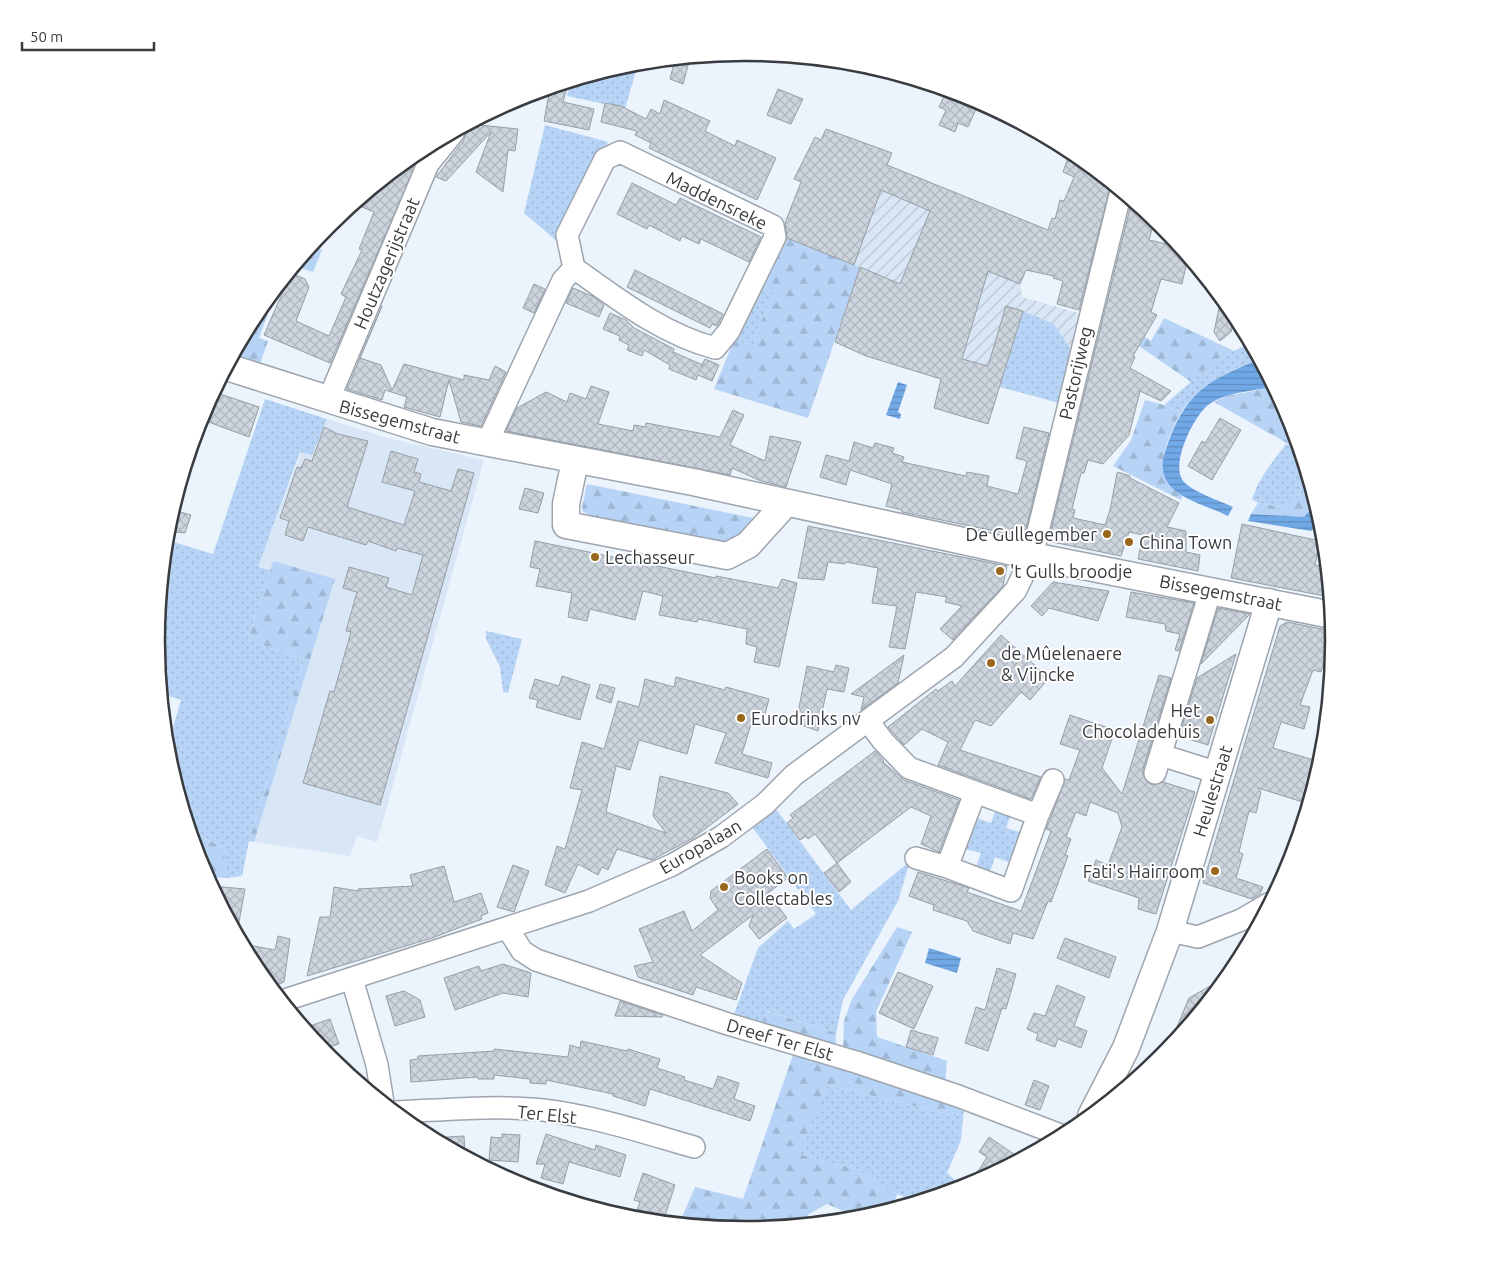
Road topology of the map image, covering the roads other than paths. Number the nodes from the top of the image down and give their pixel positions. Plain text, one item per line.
1 (441, 147) edge
2 (1119, 198) edge
3 (574, 268) junction
4 (233, 370) edge
5 (328, 401) junction
6 (487, 443) junction
7 (575, 461) junction
8 (786, 503) junction
9 (1032, 556) junction
10 (1211, 590) junction
11 (1269, 602) junction
12 (1325, 614) edge
13 (868, 721) junction
14 (1218, 773) junction
15 (1053, 780) dead end
16 (974, 793) junction
17 (1038, 815) junction
18 (916, 858) dead end
19 (948, 867) junction
20 (1260, 909) edge
21 (508, 929) junction
22 (1170, 931) junction
23 (352, 979) junction
24 (288, 999) edge
25 (381, 1093) edge
26 (1098, 1103) edge
27 (405, 1112) edge
28 (1054, 1133) edge
29 (694, 1147) dead end

1 - 5 street, Houtzagerijstraat
2 - 9 street, Pastorijweg
3 - 3 street, Maddensreke
3 - 6 street
4 - 5 street, Bissegemstraat
5 - 6 street, Bissegemstraat
6 - 7 street, Bissegemstraat
7 - 8 street, Bissegemstraat
7 - 8 street
8 - 9 street, Bissegemstraat
9 - 10 street, Bissegemstraat
9 - 13 street, Europalaan
10 - 11 street, Bissegemstraat
10 - 14 street
11 - 12 street, Bissegemstraat
11 - 14 street, Heulestraat
13 - 16 street
13 - 21 street, Europalaan
14 - 22 street, Heulestraat
15 - 17 street
16 - 17 street
16 - 19 street
17 - 19 street
18 - 19 street
20 - 22 street
21 - 23 street, Europalaan
21 - 28 street, Dreef Ter Elst
22 - 26 street, Heulestraat
23 - 24 street, Europalaan
23 - 25 street
27 - 29 street, Ter Elst

